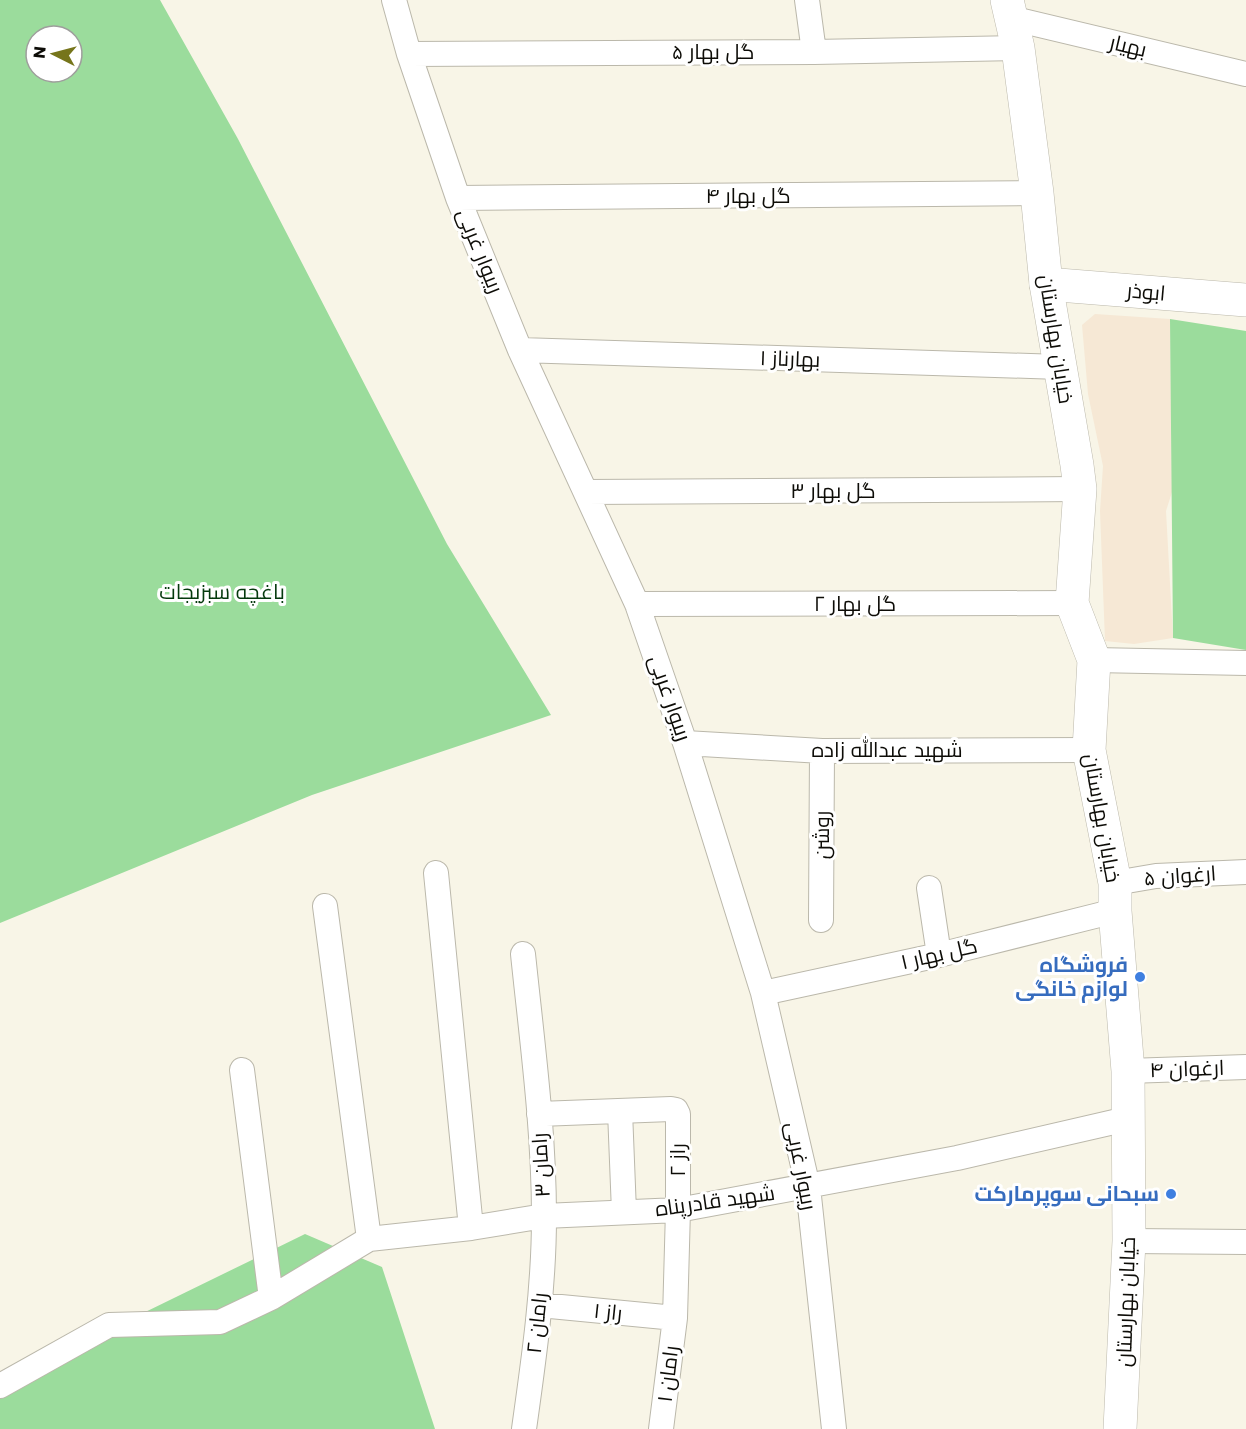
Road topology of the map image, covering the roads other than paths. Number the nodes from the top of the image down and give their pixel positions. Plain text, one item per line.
1 (394, 0) edge
2 (807, 0) edge
3 (1012, 22) edge
4 (814, 52) junction
5 (409, 54) junction
6 (1246, 74) edge
7 (1037, 193) junction
8 (458, 198) junction
9 (1046, 284) junction
10 (1246, 300) edge
11 (520, 350) junction
12 (1060, 367) junction
13 (1080, 489) junction
14 (586, 492) junction
15 (1072, 603) junction
16 (638, 604) junction
17 (1094, 660) junction
18 (1246, 663) edge
19 (686, 743) junction
20 (1089, 750) junction
21 (822, 751) junction
22 (1246, 872) edge
23 (436, 873) dead end
24 (929, 888) dead end
25 (1115, 897) junction
26 (325, 906) dead end
27 (821, 920) dead end
28 (523, 954) dead end
29 (939, 955) junction
30 (763, 993) junction
31 (1246, 1067) edge
32 (242, 1070) dead end
33 (1128, 1071) junction
34 (620, 1111) junction
35 (539, 1114) junction
36 (1127, 1119) junction
37 (808, 1187) junction
38 (678, 1210) junction
39 (624, 1212) junction
40 (544, 1216) junction
41 (471, 1228) junction
42 (369, 1239) junction
43 (1129, 1241) junction
44 (1246, 1242) edge
45 (271, 1298) junction
46 (540, 1305) junction
47 (675, 1318) junction
48 (0, 1386) edge
49 (524, 1429) edge
50 (662, 1429) edge
51 (834, 1429) edge
52 (1120, 1429) edge

1 - 5 street, ریبوار غربی
2 - 4 street
3 - 4 street, گل بهار ۵
3 - 6 street, بهیار
3 - 7 main road, خیابان بهارستان
4 - 5 street, گل بهار ۵
5 - 8 street, ریبوار غربی
7 - 8 street, گل بهار ۴
7 - 9 main road, خیابان بهارستان
8 - 11 street, ریبوار غربی
9 - 10 main road, ابوذر
9 - 12 main road, خیابان بهارستان
11 - 12 street, بهارناز ۱
11 - 14 street, ریبوار غربی
12 - 13 main road, خیابان بهارستان
13 - 14 street, گل بهار ۳
13 - 15 main road, خیابان بهارستان
14 - 16 street, ریبوار غربی
15 - 16 street, گل بهار ۲
15 - 17 main road, خیابان بهارستان
16 - 19 street, ریبوار غربی
17 - 18 street
17 - 20 main road, خیابان بهارستان
19 - 21 street, شهید عبدالله زاده
19 - 30 street, ریبوار غربی
20 - 21 street, شهید عبدالله زاده
20 - 25 main road, خیابان بهارستان
21 - 27 street, روشن
22 - 25 street, ارغوان ۵
23 - 41 street
24 - 29 street
25 - 29 street, گل بهار ۱
25 - 33 main road, خیابان بهارستان
26 - 42 street
28 - 35 street, رامان ۳
29 - 30 street, گل بهار ۱
30 - 37 street, ریبوار غربی
31 - 33 street, ارغوان ۴
32 - 45 street
33 - 36 main road, خیابان بهارستان
34 - 35 street
34 - 38 street, راز ۲
34 - 39 street
35 - 40 street, رامان ۳
36 - 37 street, شهید قادرپناه
36 - 43 main road, خیابان بهارستان
37 - 38 street, شهید قادرپناه
37 - 51 street, ریبوار غربی
38 - 39 street, شهید قادرپناه
38 - 47 street, راز ۲
39 - 40 street, شهید قادرپناه
40 - 41 street, شهید قادرپناه
40 - 46 street, رامان ۲
41 - 42 street, شهید قادرپناه
42 - 45 street
43 - 44 street
43 - 52 main road, خیابان بهارستان
45 - 48 street
46 - 47 street, راز ۱
46 - 49 street, رامان ۲
47 - 50 street, رامان ۱

